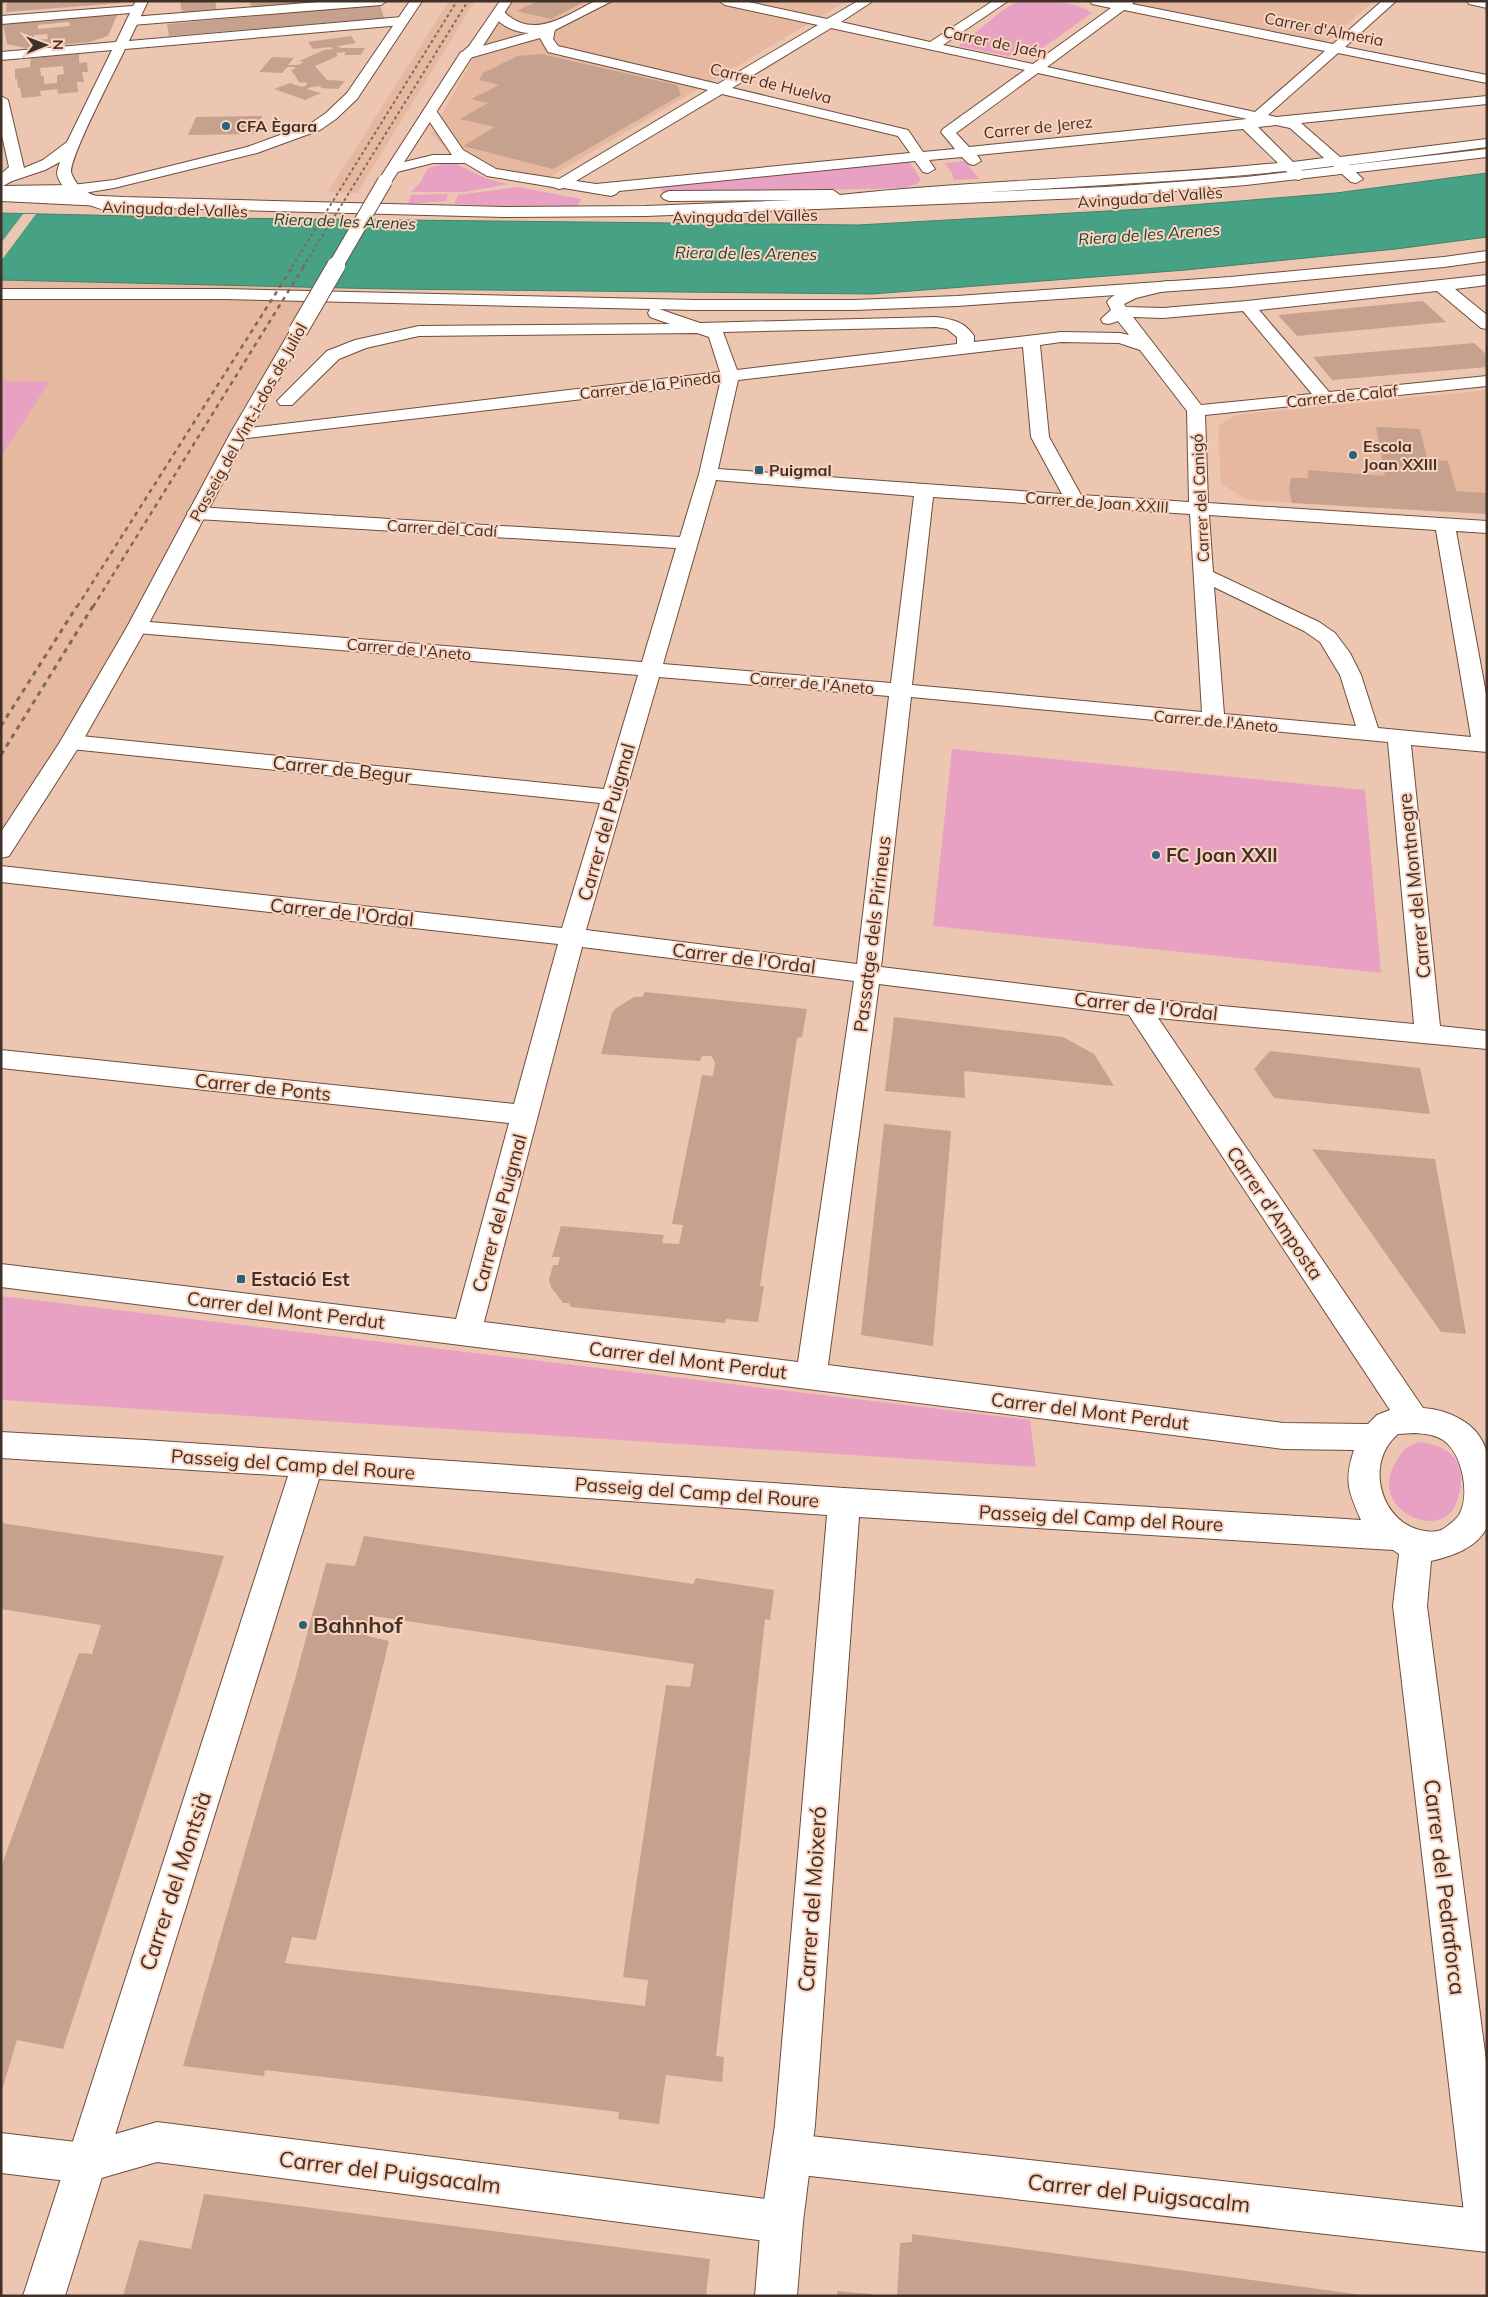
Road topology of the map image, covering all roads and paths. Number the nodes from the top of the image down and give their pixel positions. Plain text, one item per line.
1 (381, 1) edge
2 (416, 1) edge
3 (506, 1) edge
4 (606, 1) edge
5 (725, 1) edge
6 (867, 1) edge
7 (1002, 1) edge
8 (1096, 1) edge
9 (1390, 1) edge
10 (1473, 1) edge
11 (366, 2) edge
12 (1126, 4) edge
13 (1487, 4) edge
14 (229, 7) edge
15 (137, 10) edge
16 (498, 14) junction
17 (1, 20) edge
18 (402, 21) junction
19 (828, 23) junction
20 (549, 29) junction
21 (120, 44) junction
22 (932, 46) junction
23 (553, 49) junction
24 (1336, 49) junction
25 (1, 56) edge
26 (466, 56) junction
27 (1036, 68) junction
28 (452, 77) junction
29 (1487, 79) edge
30 (718, 88) junction
31 (1, 100) edge
32 (1487, 100) edge
33 (430, 112) junction
34 (1253, 120) junction
35 (1279, 121) junction
36 (948, 132) junction
37 (906, 137) junction
38 (1487, 142) edge
39 (73, 144) junction
40 (966, 152) junction
41 (1487, 153) edge
42 (919, 156) junction
43 (467, 159) junction
44 (1487, 163) edge
45 (1346, 170) junction
46 (389, 175) junction
47 (1298, 175) junction
48 (1167, 177) junction
49 (3, 183) edge
50 (559, 184) junction
51 (1211, 184) junction
52 (593, 189) junction
53 (72, 190) junction
54 (929, 191) junction
55 (991, 193) junction
56 (880, 194) junction
57 (1, 196) edge
58 (94, 201) junction
59 (1, 204) edge
60 (793, 205) junction
61 (119, 208) junction
62 (950, 209) junction
63 (1487, 256) edge
64 (1487, 268) edge
65 (1487, 280) edge
66 (1167, 286) junction
67 (1441, 286) junction
68 (1, 294) edge
69 (1, 302) edge
70 (1247, 306) junction
71 (1118, 307) junction
72 (694, 321) junction
73 (1487, 324) edge
74 (1060, 337) junction
75 (1031, 340) junction
76 (1145, 346) junction
77 (965, 348) junction
78 (730, 375) junction
79 (1487, 381) edge
80 (1324, 398) junction
81 (286, 401) dead end
82 (1196, 411) junction
83 (239, 434) junction
84 (708, 474) junction
85 (924, 491) junction
86 (1075, 501) junction
87 (1199, 509) junction
88 (197, 513) junction
89 (1445, 524) junction
90 (1487, 527) edge
91 (687, 543) junction
92 (1204, 576) junction
93 (137, 627) junction
94 (652, 669) junction
95 (900, 690) junction
96 (1214, 720) junction
97 (1369, 735) junction
98 (1399, 738) junction
99 (71, 742) junction
100 (1485, 745) edge
101 (614, 796) junction
102 (1, 851) edge
103 (1, 874) edge
104 (572, 938) junction
105 (868, 973) junction
106 (1137, 1006) junction
107 (1428, 1034) junction
108 (1487, 1040) edge
109 (1, 1059) edge
110 (525, 1115) junction
111 (1, 1276) edge
112 (467, 1332) junction
113 (811, 1376) junction
114 (1414, 1420) junction
115 (1375, 1437) junction
116 (1477, 1442) edge
117 (1, 1445) edge
118 (307, 1466) junction
119 (844, 1502) junction
120 (1482, 1523) edge
121 (1404, 1540) junction
122 (1, 2153) edge
123 (792, 2154) junction
124 (84, 2163) junction
125 (782, 2222) junction
126 (1487, 2230) edge
127 (44, 2296) edge
128 (776, 2296) edge

1 - 11 street
2 - 18 street
3 - 16 street, Passeig del Vint-i-dos de Juliol
4 - 20 street
5 - 19 street, Carrer de Jaén
6 - 19 street
7 - 22 street
8 - 12 street, Carrer d'Almeria
9 - 24 street
10 - 13 street
11 - 14 street
12 - 24 street, Carrer d'Almeria
12 - 27 street
14 - 15 street
15 - 17 street
15 - 21 street
16 - 20 street
16 - 26 street, Passeig del Vint-i-dos de Juliol
18 - 21 street
18 - 53 street
19 - 22 street, Carrer de Jaén
19 - 30 street
20 - 23 street
20 - 26 street
21 - 25 street
21 - 39 street
22 - 27 street, Carrer de Jaén
23 - 28 street, Carrer de Huelva
23 - 30 street, Carrer de Huelva
24 - 29 street, Carrer d'Almeria
24 - 34 street
26 - 28 street, Passeig del Vint-i-dos de Juliol
27 - 34 street, Carrer de Jaén
27 - 36 street
28 - 33 street, Passeig del Vint-i-dos de Juliol
30 - 37 street, Carrer de Huelva
30 - 50 street
31 - 49 street
32 - 35 street
33 - 43 street, Avinguda del Vallès
33 - 46 street, Passeig del Vint-i-dos de Juliol
34 - 35 street, Carrer de Jaén
34 - 40 street, Carrer de Jerez
34 - 47 street
35 - 45 street
36 - 37 street
36 - 40 street
37 - 42 street
38 - 45 street, Avinguda del Vallès
39 - 49 street
39 - 53 street
40 - 42 street, Carrer de Jerez
40 - 55 street
41 - 45 street, Avinguda del Vallès
42 - 52 street, Carrer de Jerez
42 - 54 street
43 - 46 street, Avinguda del Vallès
43 - 50 street, Avinguda del Vallès
44 - 45 street, Avinguda del Vallès
45 - 47 street, Avinguda del Vallès
45 - 47 street, Avinguda del Vallès
46 - 83 street, Passeig del Vint-i-dos de Juliol, bridge
47 - 48 street, Avinguda del Vallès
47 - 51 street, Avinguda del Vallès
47 - 62 street, Avinguda del Vallès
48 - 51 street, Avinguda del Vallès
48 - 55 street, Avinguda del Vallès
49 - 53 street
50 - 52 street, Avinguda del Vallès
51 - 55 street, Avinguda del Vallès
52 - 56 street, Avinguda del Vallès
53 - 58 street
54 - 55 street, Avinguda del Vallès
54 - 56 street, Avinguda del Vallès
55 - 60 street, Avinguda del Vallès
55 - 62 street
56 - 60 street, Avinguda del Vallès
57 - 58 street, Avinguda del Vallès
58 - 60 street, Avinguda del Vallès
58 - 61 street
59 - 61 street, Avinguda del Vallès
61 - 62 street, Avinguda del Vallès
63 - 66 street
64 - 71 street
65 - 67 street
66 - 68 street
66 - 71 street, Carrer de la Pineda
67 - 70 street
67 - 73 street
69 - 72 street
70 - 71 street
70 - 80 street
71 - 72 street
71 - 74 street, Carrer de la Pineda
71 - 76 street, Carrer del Canigó
72 - 77 street
72 - 78 street
72 - 81 street
74 - 75 street, Carrer de la Pineda
74 - 76 street, Carrer de la Pineda
75 - 77 street, Carrer de la Pineda
75 - 86 street
76 - 82 street, Carrer del Canigó
77 - 78 street, Carrer de la Pineda
78 - 83 street, Carrer de la Pineda
78 - 84 street, Carrer del Puigmal
79 - 80 street, Carrer de Calaf
80 - 82 street, Carrer de Calaf
82 - 87 street, Carrer del Canigó
83 - 88 street, Passeig del Vint-i-dos de Juliol
84 - 85 street, Carrer de Joan XXIII
84 - 91 street, Carrer del Puigmal
85 - 86 street, Carrer de Joan XXIII
85 - 95 street, Passatge dels Pirineus
86 - 87 street, Carrer de Joan XXIII
87 - 89 street, Carrer de Joan XXIII
87 - 92 street, Carrer del Canigó
88 - 91 street, Carrer del Cadí
88 - 93 street, Passeig del Vint-i-dos de Juliol
89 - 90 street, Carrer de Joan XXIII
89 - 100 street
91 - 94 street, Carrer del Puigmal
92 - 96 street, Carrer del Canigó
92 - 97 street
93 - 94 street, Carrer de l'Aneto
93 - 99 street, Passeig del Vint-i-dos de Juliol
94 - 95 street, Carrer de l'Aneto
94 - 101 street, Carrer del Puigmal
95 - 96 street, Carrer de l'Aneto
95 - 105 street, Passatge dels Pirineus
96 - 97 street, Carrer de l'Aneto
97 - 98 street, Carrer de l'Aneto
98 - 100 street, Carrer de l'Aneto
98 - 107 street, Carrer del Montnegre
99 - 101 street, Carrer de Begur
99 - 102 street, Passeig del Vint-i-dos de Juliol
101 - 104 street, Carrer del Puigmal
103 - 104 street, Carrer de l'Ordal
104 - 105 street, Carrer de l'Ordal
104 - 110 street, Carrer del Puigmal
105 - 106 street, Carrer de l'Ordal
105 - 113 street, Passatge dels Pirineus
106 - 107 street, Carrer de l'Ordal
106 - 114 street, Carrer d'Amposta
107 - 108 street, Carrer de l'Ordal
109 - 110 street, Carrer de Ponts
110 - 112 street, Carrer del Puigmal
111 - 112 street, Carrer del Mont Perdut
112 - 113 street, Carrer del Mont Perdut
113 - 115 street, Carrer del Mont Perdut
114 - 115 street
114 - 116 street
115 - 121 street
116 - 120 street
117 - 118 street, Passeig del Camp del Roure
118 - 119 street, Passeig del Camp del Roure
118 - 124 street, Carrer del Montsià
119 - 121 street, Passeig del Camp del Roure
119 - 123 street, Carrer del Moixeró
120 - 121 street
121 - 126 street, Carrer del Pedraforca
122 - 124 street, Carrer del Puigsacalm
123 - 125 street, Carrer del Moixeró
123 - 126 street, Carrer del Puigsacalm
124 - 125 street, Carrer del Puigsacalm
124 - 127 street, Carrer del Montsià
125 - 128 street, Carrer del Moixeró

